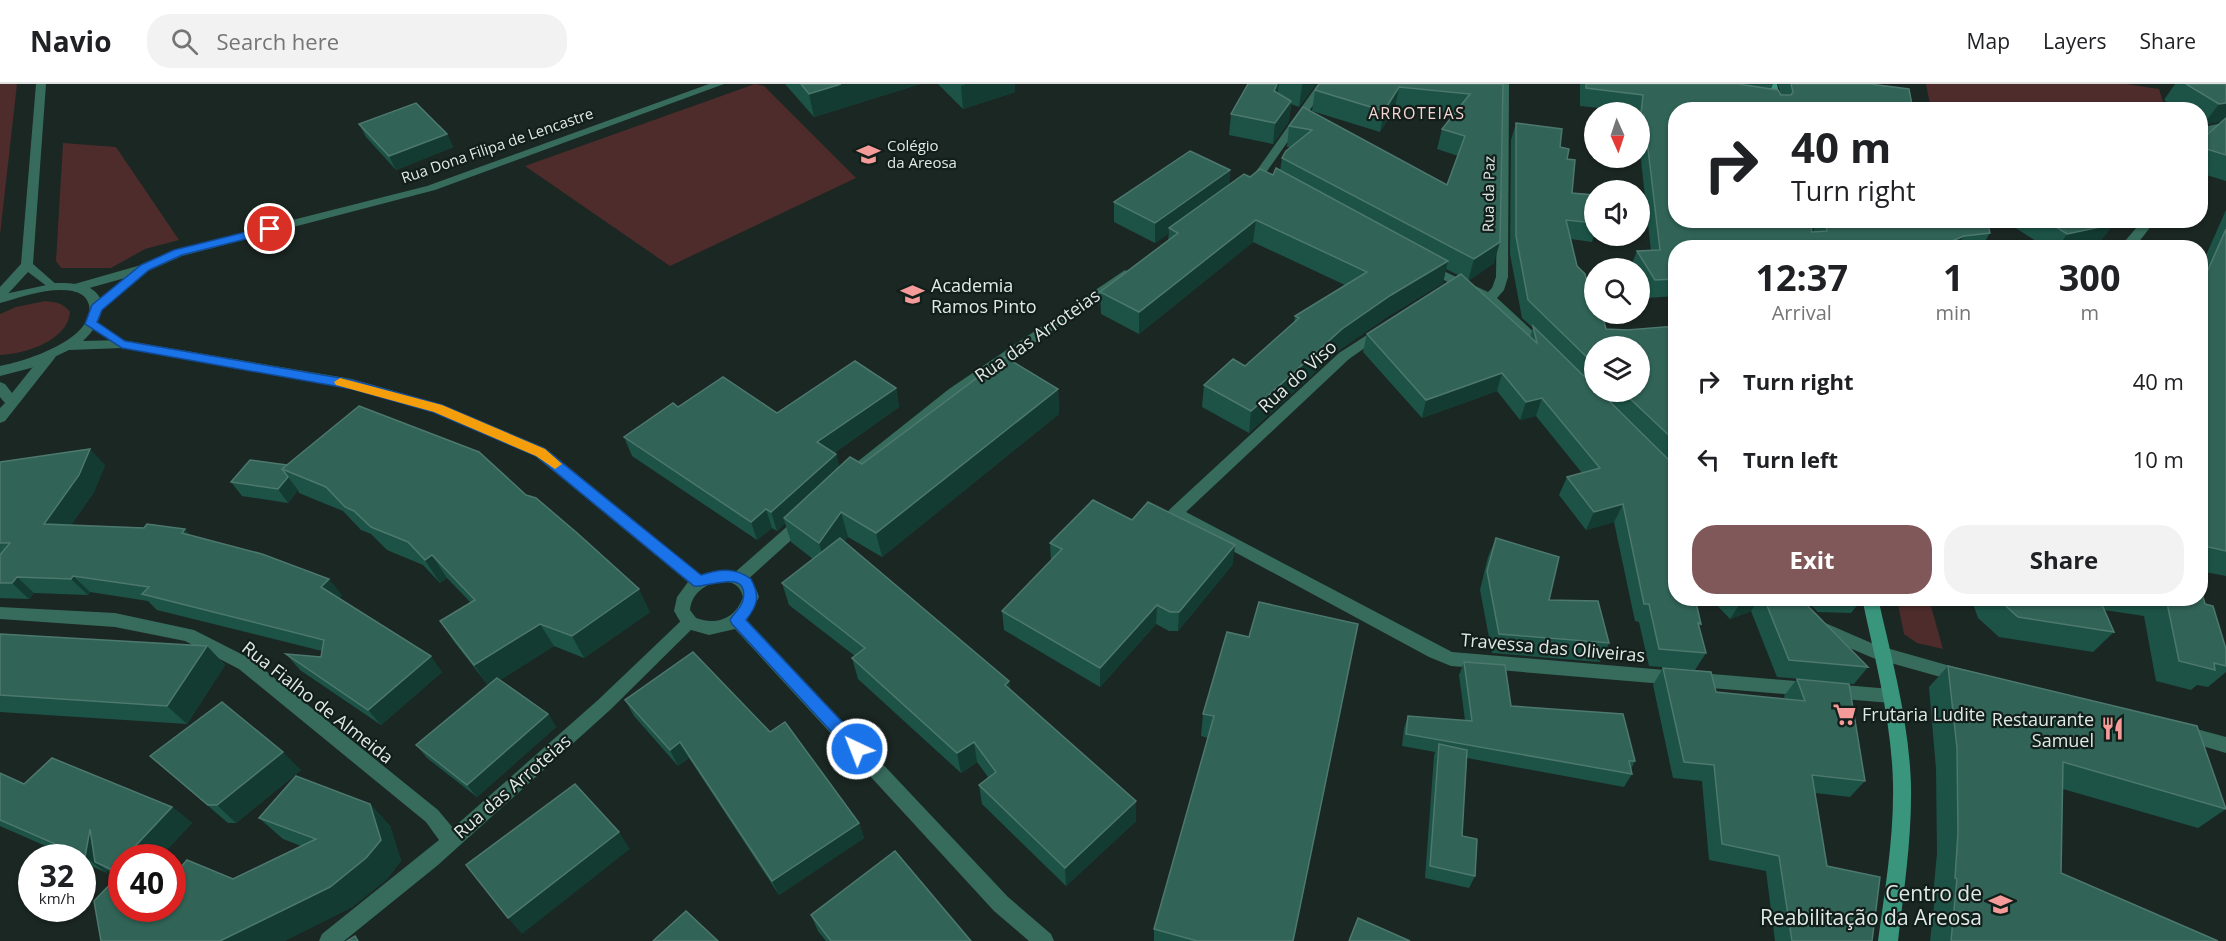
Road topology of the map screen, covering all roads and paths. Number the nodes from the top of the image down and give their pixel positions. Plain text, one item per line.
1 (41, 84) edge
2 (719, 84) edge
3 (1323, 84) edge
4 (1504, 84) edge
5 (1772, 84) edge
6 (1774, 102) edge
7 (2226, 125) edge
8 (2208, 130) edge
9 (1237, 193) edge
10 (2144, 228) edge
11 (2134, 240) edge
12 (1417, 262) edge
13 (27, 265) junction
14 (1137, 265) edge
15 (145, 267) junction
16 (52, 286) junction
17 (75, 288) junction
18 (0, 297) edge
19 (1489, 298) junction
20 (96, 308) junction
21 (1393, 322) edge
22 (91, 324) junction
23 (122, 344) junction
24 (67, 346) junction
25 (49, 356) junction
26 (1554, 358) edge
27 (0, 371) edge
28 (0, 387) edge
29 (11, 401) junction
30 (0, 418) edge
31 (848, 479) edge
32 (814, 510) edge
33 (1175, 513) joint
34 (739, 578) junction
35 (699, 582) junction
36 (1872, 606) edge
37 (0, 613) edge
38 (1809, 618) edge
39 (738, 620) junction
40 (690, 624) junction
41 (1882, 654) junction
42 (1976, 680) edge
43 (1891, 696) junction
44 (2163, 728) edge
45 (2226, 744) edge
46 (451, 840) junction
47 (329, 941) edge
48 (1044, 941) edge
49 (1888, 941) edge

1 - 13 street
2 - 15 street, Rua Dona Filipa de Lencastre
3 - 9 street
4 - 19 street, Rua da Paz
5 - 6 main road
7 - 8 street
10 - 11 street
12 - 19 street
13 - 16 street
13 - 18 street
14 - 31 street, Rua das Arroteias
15 - 17 street, Rua Dona Filipa de Lencastre
15 - 20 street, Rua Dona Filipa de Lencastre
16 - 17 street
16 - 18 street
17 - 20 street
19 - 26 street
20 - 22 street
21 - 33 street, Rua do Viso
22 - 23 street
22 - 24 street
23 - 24 street
23 - 35 street
24 - 25 street
25 - 27 street
25 - 29 street
28 - 29 street
29 - 30 street
32 - 34 street
33 - 43 street, Travessa das Oliveiras
34 - 35 street
34 - 39 street
35 - 40 street
36 - 41 main road
37 - 46 street, Rua Fialho de Almeida
38 - 41 street
39 - 40 street
39 - 48 street
40 - 46 street, Rua das Arroteias
41 - 42 street
41 - 43 main road
43 - 49 main road
44 - 45 street
46 - 47 street, Rua das Arroteias

